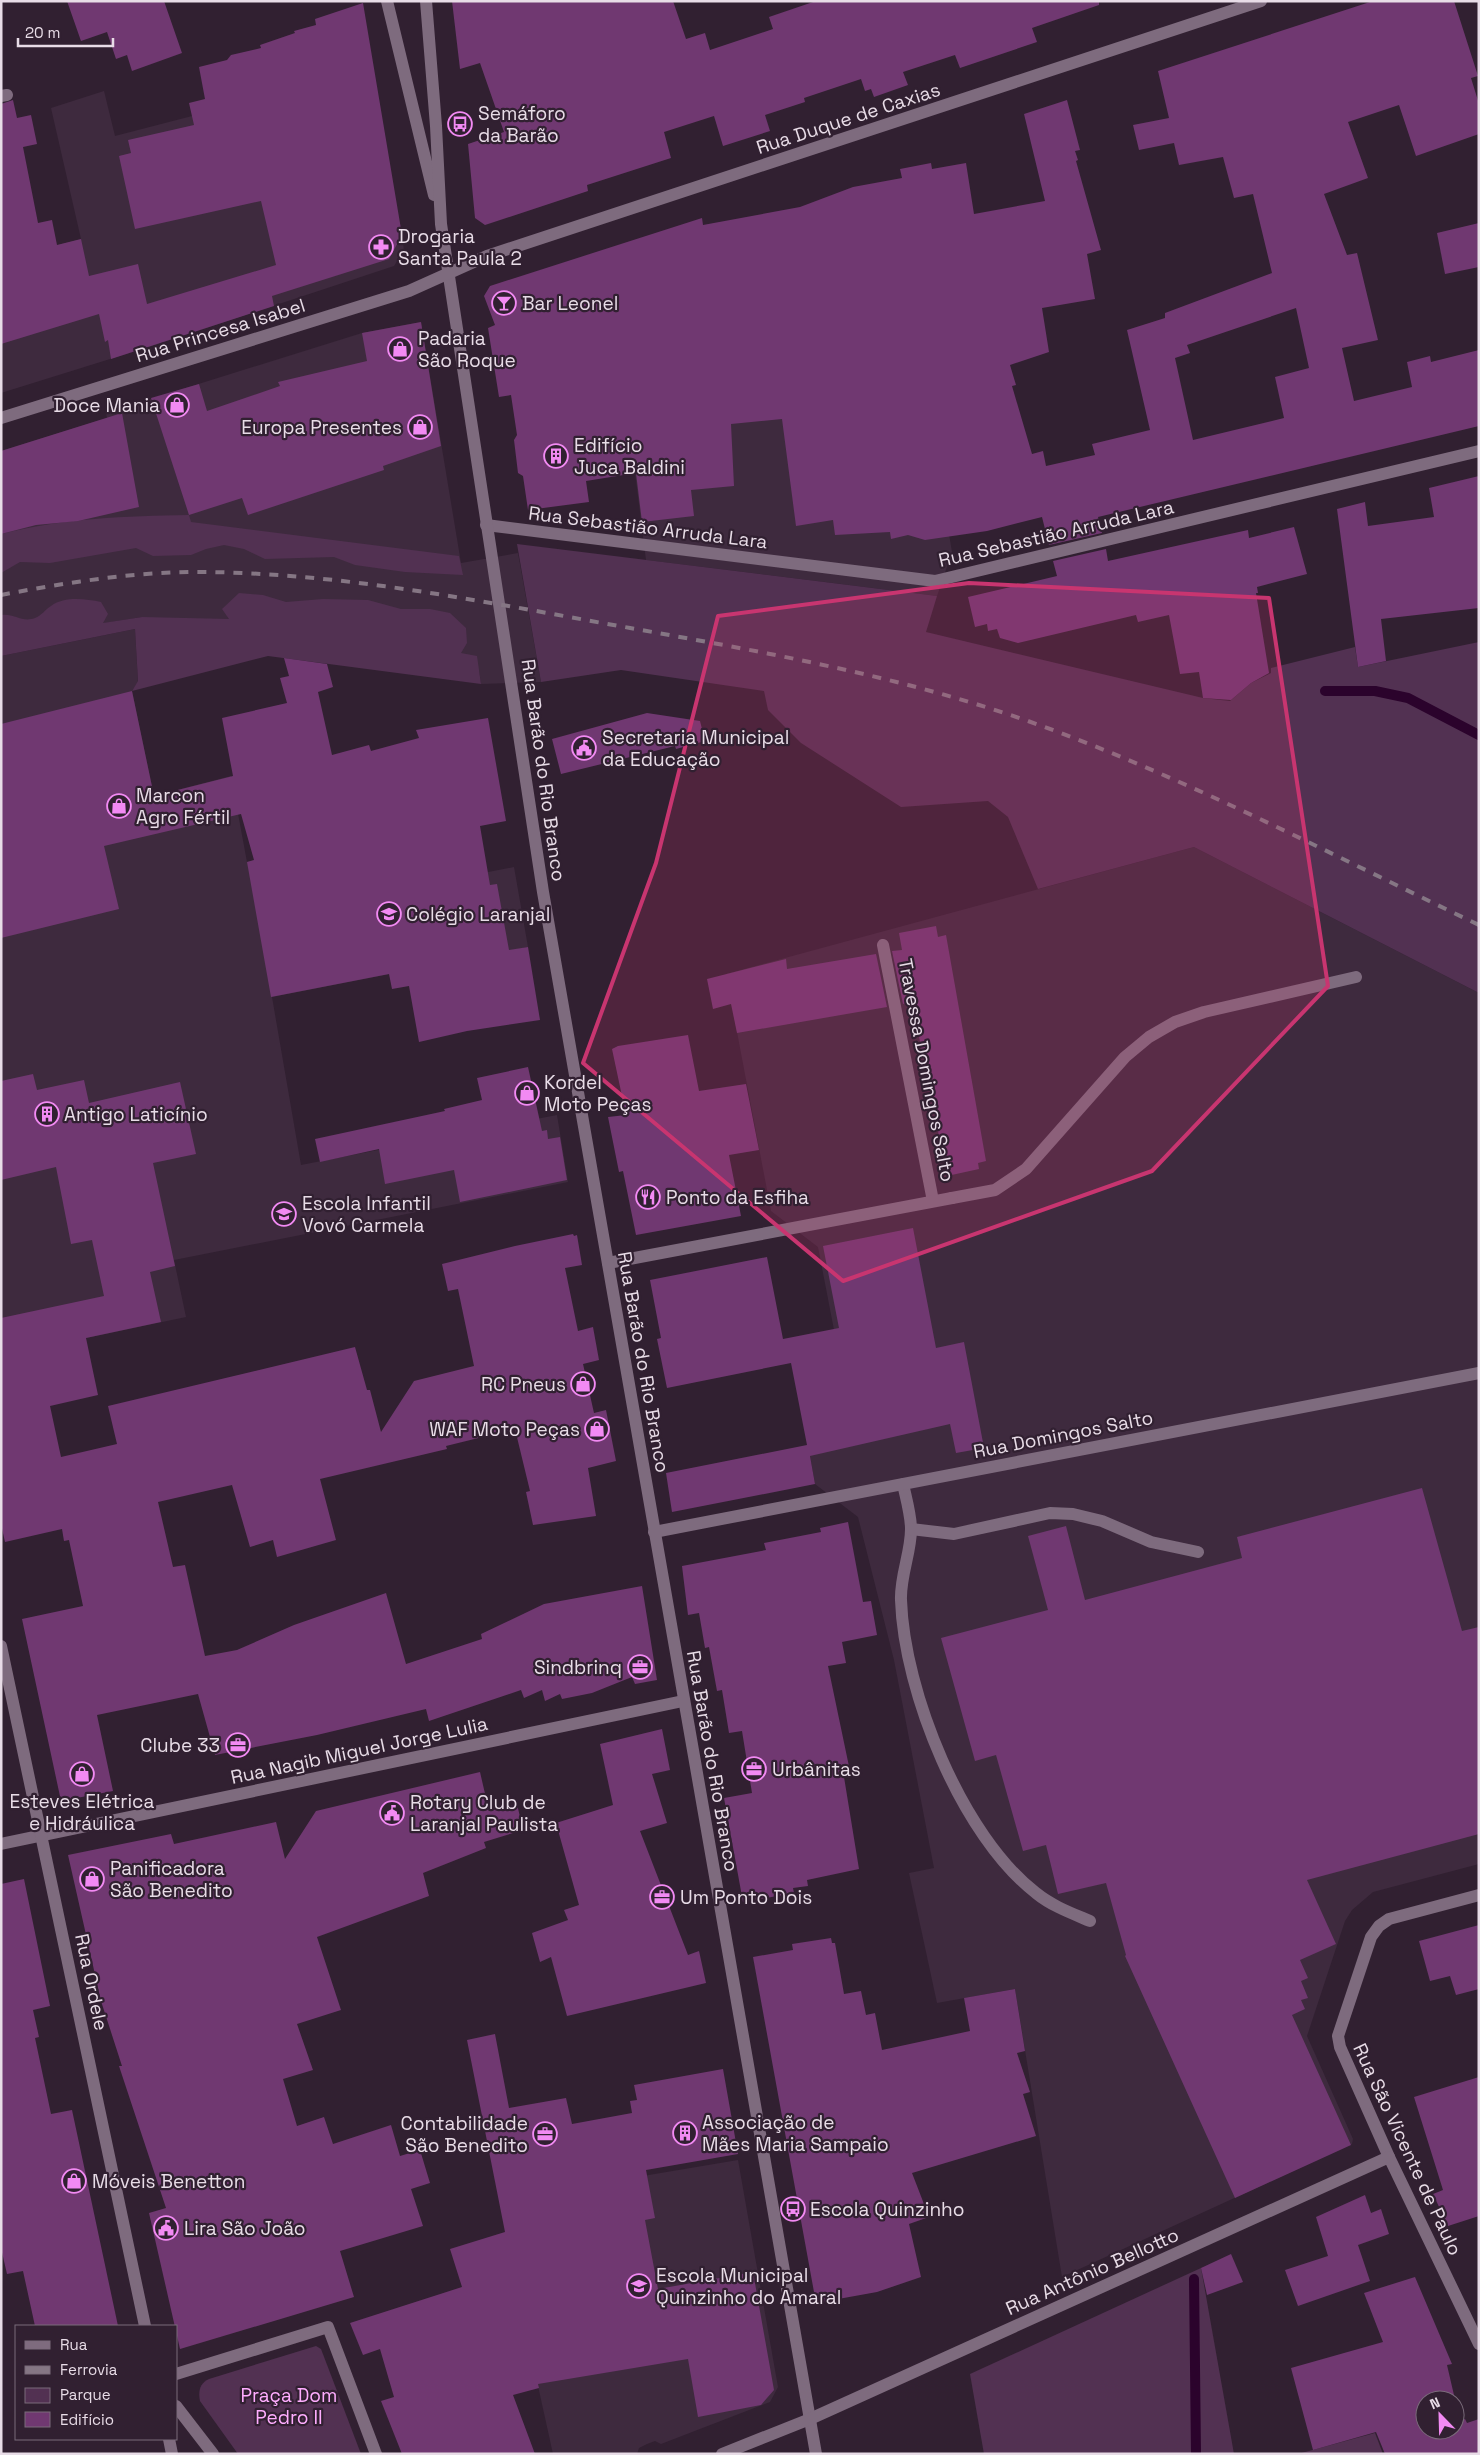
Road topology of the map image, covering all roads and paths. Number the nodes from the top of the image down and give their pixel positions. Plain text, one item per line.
1 (387, 1) edge
2 (426, 1) edge
3 (1261, 1) edge
4 (441, 224) junction
5 (448, 273) junction
6 (1, 418) edge
7 (1479, 451) edge
8 (486, 525) junction
9 (883, 945) dead end
10 (1356, 977) dead end
11 (933, 1201) junction
12 (608, 1263) junction
13 (1478, 1377) edge
14 (903, 1484) junction
15 (911, 1529) junction
16 (654, 1532) junction
17 (1198, 1552) dead end
18 (1, 1646) edge
19 (683, 1701) junction
20 (42, 1836) junction
21 (1, 1844) edge
22 (1479, 1895) edge
23 (1090, 1921) dead end
24 (1389, 2157) junction
25 (146, 2325) edge
26 (1479, 2344) edge
27 (178, 2373) edge
28 (178, 2409) edge
29 (810, 2419) junction
30 (169, 2440) edge
31 (172, 2454) edge
32 (213, 2454) edge
33 (376, 2454) edge
34 (722, 2454) edge
35 (816, 2454) edge

1 - 4 main road
2 - 4 main road
3 - 5 main road, Rua Duque de Caxias
4 - 5 main road, Rua Barão do Rio Branco
5 - 6 main road, Rua Princesa Isabel
5 - 8 main road, Rua Barão do Rio Branco
7 - 8 main road, Rua Sebastião Arruda Lara
8 - 12 main road, Rua Barão do Rio Branco
9 - 11 main road, Travessa Domingos Salto
10 - 11 main road
11 - 12 main road
12 - 16 main road, Rua Barão do Rio Branco
13 - 14 main road, Rua Domingos Salto
14 - 15 main road
14 - 16 main road, Rua Domingos Salto
15 - 17 main road
15 - 23 main road
16 - 19 main road, Rua Barão do Rio Branco
18 - 20 main road, Rua Ordele
19 - 20 main road, Rua Nagib Miguel Jorge Lulia
19 - 29 main road, Rua Barão do Rio Branco
20 - 21 main road, Rua Nagib Miguel Jorge Lulia
20 - 25 main road, Rua Ordele
22 - 24 main road, Rua São Vicente de Paulo
24 - 26 main road, Rua São Vicente de Paulo
24 - 29 main road, Rua Antônio Bellotto
27 - 33 main road
28 - 32 main road
29 - 34 main road, Rua Antônio Bellotto
29 - 35 main road, Rua Barão do Rio Branco
30 - 31 main road

